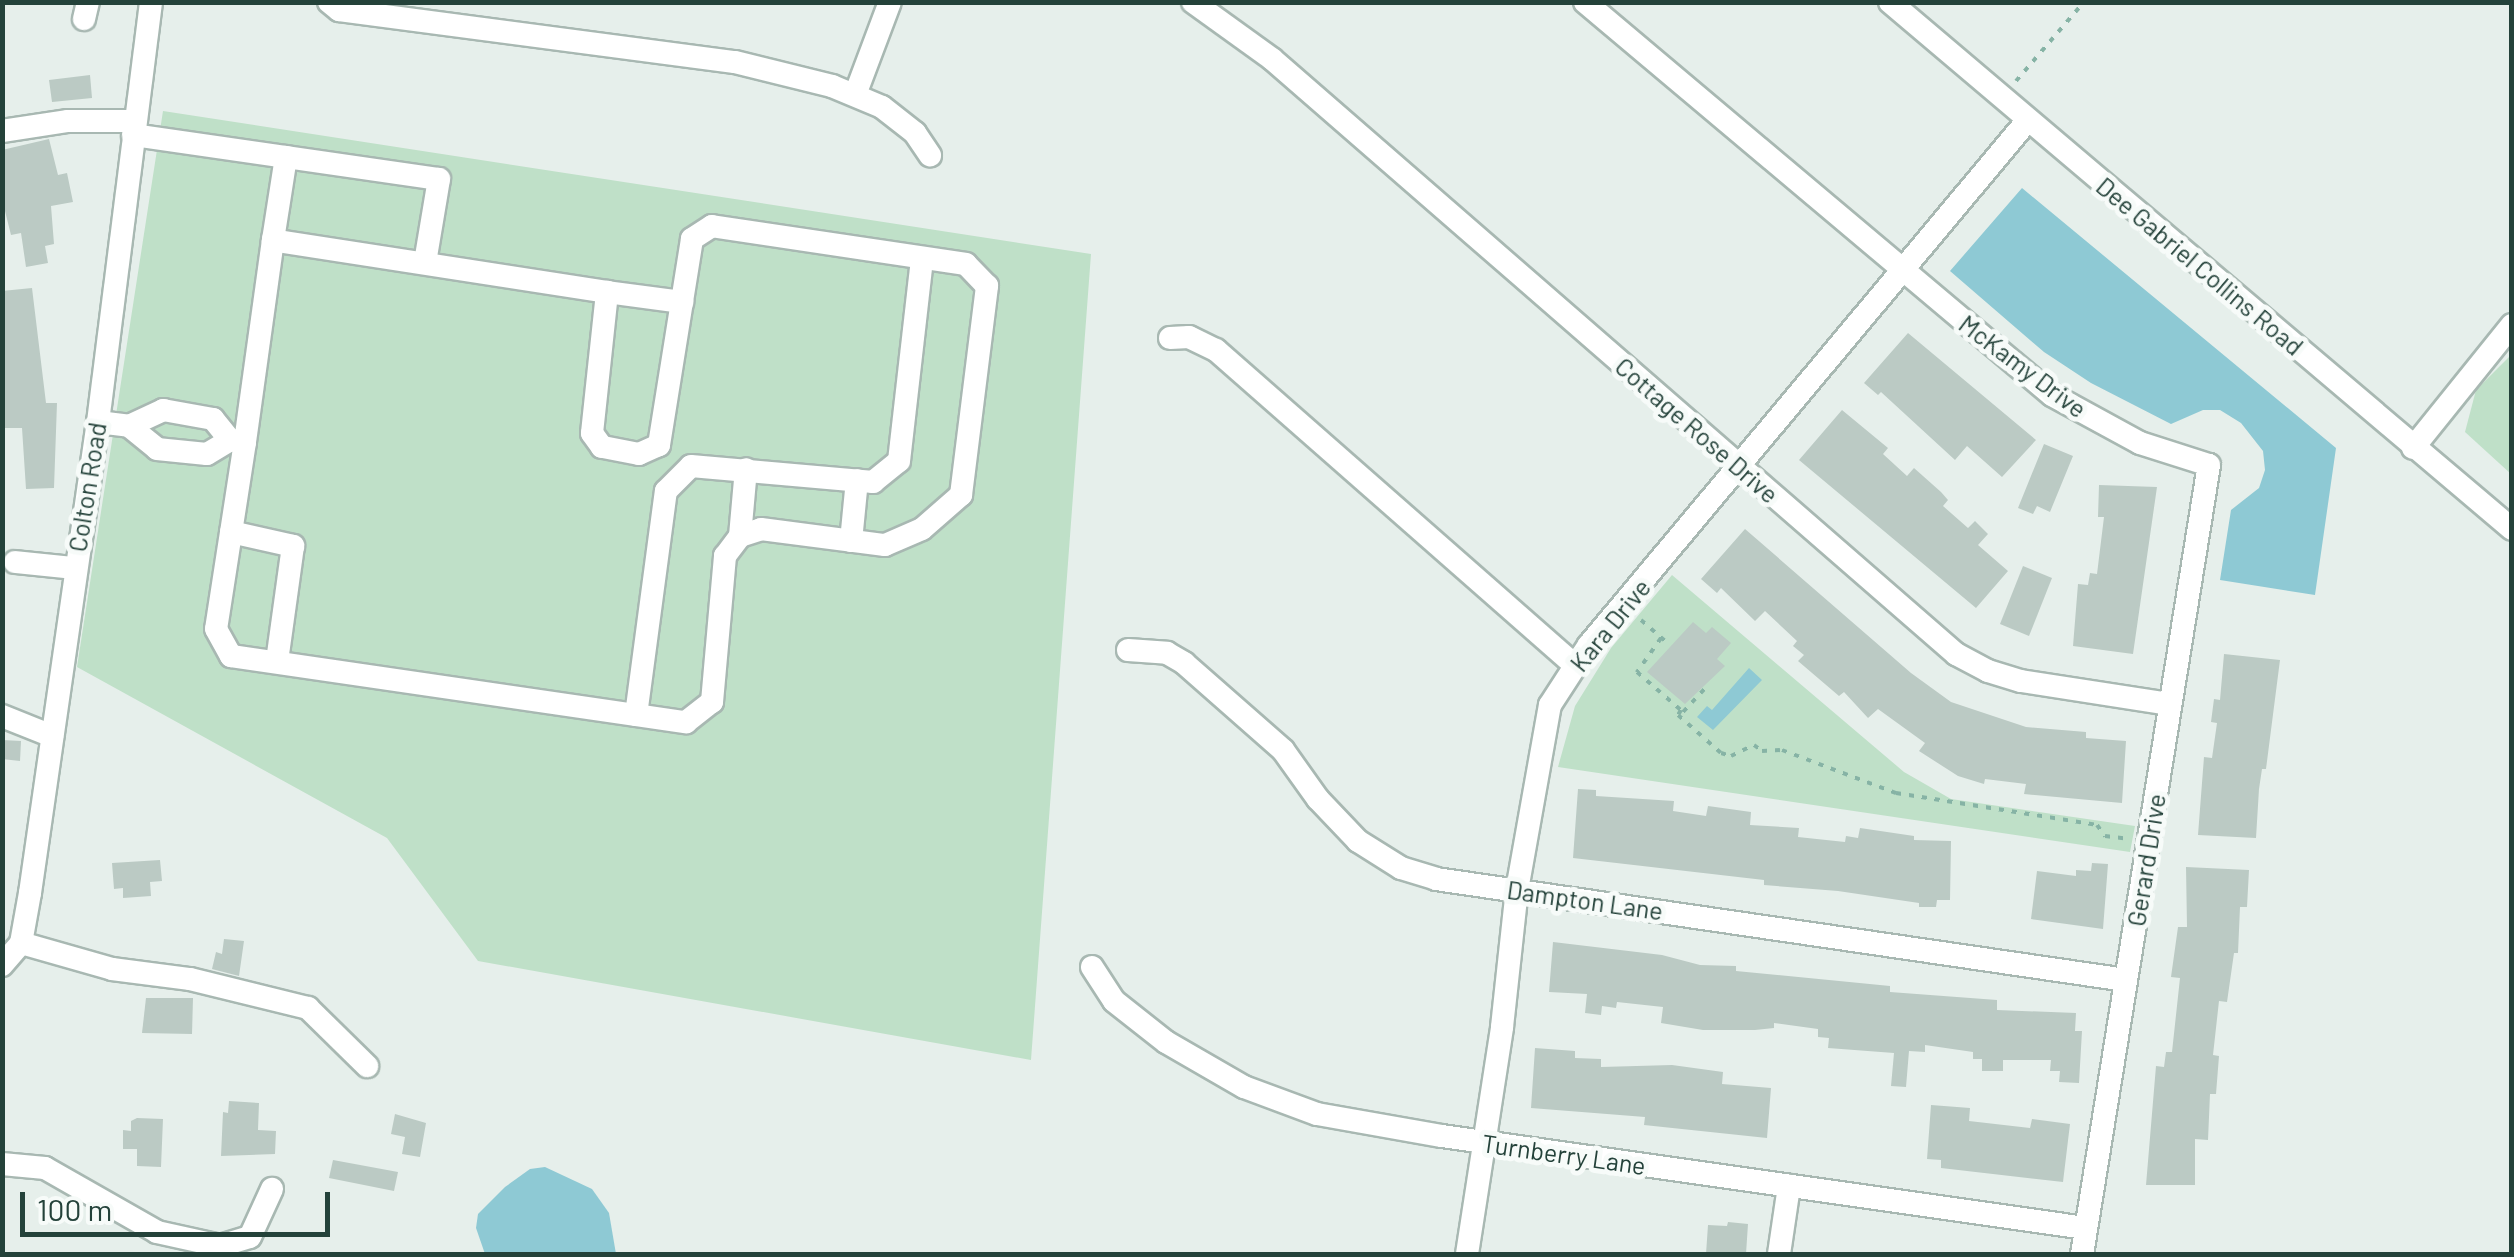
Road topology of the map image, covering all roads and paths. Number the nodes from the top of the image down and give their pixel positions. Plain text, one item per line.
1 (151, 2) edge
2 (329, 2) edge
3 (890, 2) edge
4 (1194, 2) edge
5 (1585, 2) edge
6 (1890, 2) edge
7 (2084, 2) edge
8 (855, 95) junction
9 (2003, 96) junction
10 (2028, 120) junction
11 (134, 128) junction
12 (2, 131) edge
13 (930, 156) dead end
14 (286, 157) junction
15 (273, 240) junction
16 (922, 258) junction
17 (425, 263) junction
18 (1903, 271) junction
19 (607, 292) junction
20 (682, 302) junction
21 (2512, 324) edge
22 (1170, 338) dead end
23 (98, 422) junction
24 (129, 426) junction
25 (237, 441) junction
26 (2413, 448) junction
27 (654, 450) junction
28 (2209, 465) joint
29 (746, 469) junction
30 (1741, 469) junction
31 (678, 478) junction
32 (857, 480) junction
33 (2512, 530) edge
34 (231, 532) junction
35 (740, 536) junction
36 (851, 541) junction
37 (15, 562) dead end
38 (74, 568) junction
39 (1641, 620) dead end
40 (1128, 650) dead end
41 (277, 662) junction
42 (1575, 665) junction
43 (1705, 688) dead end
44 (2170, 704) junction
45 (1682, 710) junction
46 (636, 715) junction
47 (2, 716) edge
48 (52, 736) junction
49 (2128, 839) dead end
50 (1517, 890) junction
51 (21, 942) junction
52 (2, 965) edge
53 (1092, 966) dead end
54 (2126, 980) junction
55 (367, 1066) dead end
56 (1482, 1142) junction
57 (2, 1164) edge
58 (1790, 1186) junction
59 (272, 1189) dead end
60 (2085, 1228) junction
61 (1467, 1254) edge
62 (1779, 1254) edge
63 (2082, 1254) edge

1 - 11 street, Colton Road
2 - 8 street
3 - 8 street
4 - 30 street, Cottage Rose Drive
5 - 18 street, McKamy Drive
6 - 9 street, Dee Gabriel Collins Road
7 - 9 path
8 - 13 street
9 - 10 street, Dee Gabriel Collins Road
10 - 18 street, Kara Drive
10 - 26 street, Dee Gabriel Collins Road
11 - 12 street
11 - 14 street
11 - 23 street, Colton Road
14 - 15 street
14 - 17 street
15 - 17 street
15 - 25 street
16 - 20 street
16 - 32 street
16 - 36 street
17 - 19 street
18 - 28 street, McKamy Drive
18 - 30 street, Kara Drive
19 - 20 street
19 - 27 street
20 - 27 street
21 - 26 street
22 - 42 street
23 - 24 street
23 - 38 street, Colton Road
24 - 25 street
24 - 25 street
25 - 34 street
26 - 33 street, Dee Gabriel Collins Road
27 - 31 street
28 - 44 street, Gerard Drive
29 - 31 street
29 - 32 street
29 - 35 street
30 - 42 street, Kara Drive
30 - 44 street, Cottage Rose Drive
31 - 46 street
32 - 36 street
34 - 41 street
34 - 41 street
35 - 36 street
35 - 46 street
37 - 38 street
38 - 48 street, Colton Road
39 - 45 path
40 - 50 street, Dampton Lane
41 - 46 street
42 - 50 street, Kara Drive
43 - 45 path
44 - 54 street, Gerard Drive
45 - 49 path
47 - 48 street
48 - 51 street, Colton Road
50 - 54 street, Dampton Lane
50 - 56 street, Kara Drive
51 - 52 street
51 - 55 street
53 - 56 street, Turnberry Lane
54 - 60 street, Gerard Drive
56 - 58 street, Turnberry Lane
56 - 61 street, Kara Drive
57 - 59 street
58 - 60 street, Turnberry Lane
58 - 62 street
60 - 63 street, Gerard Drive

